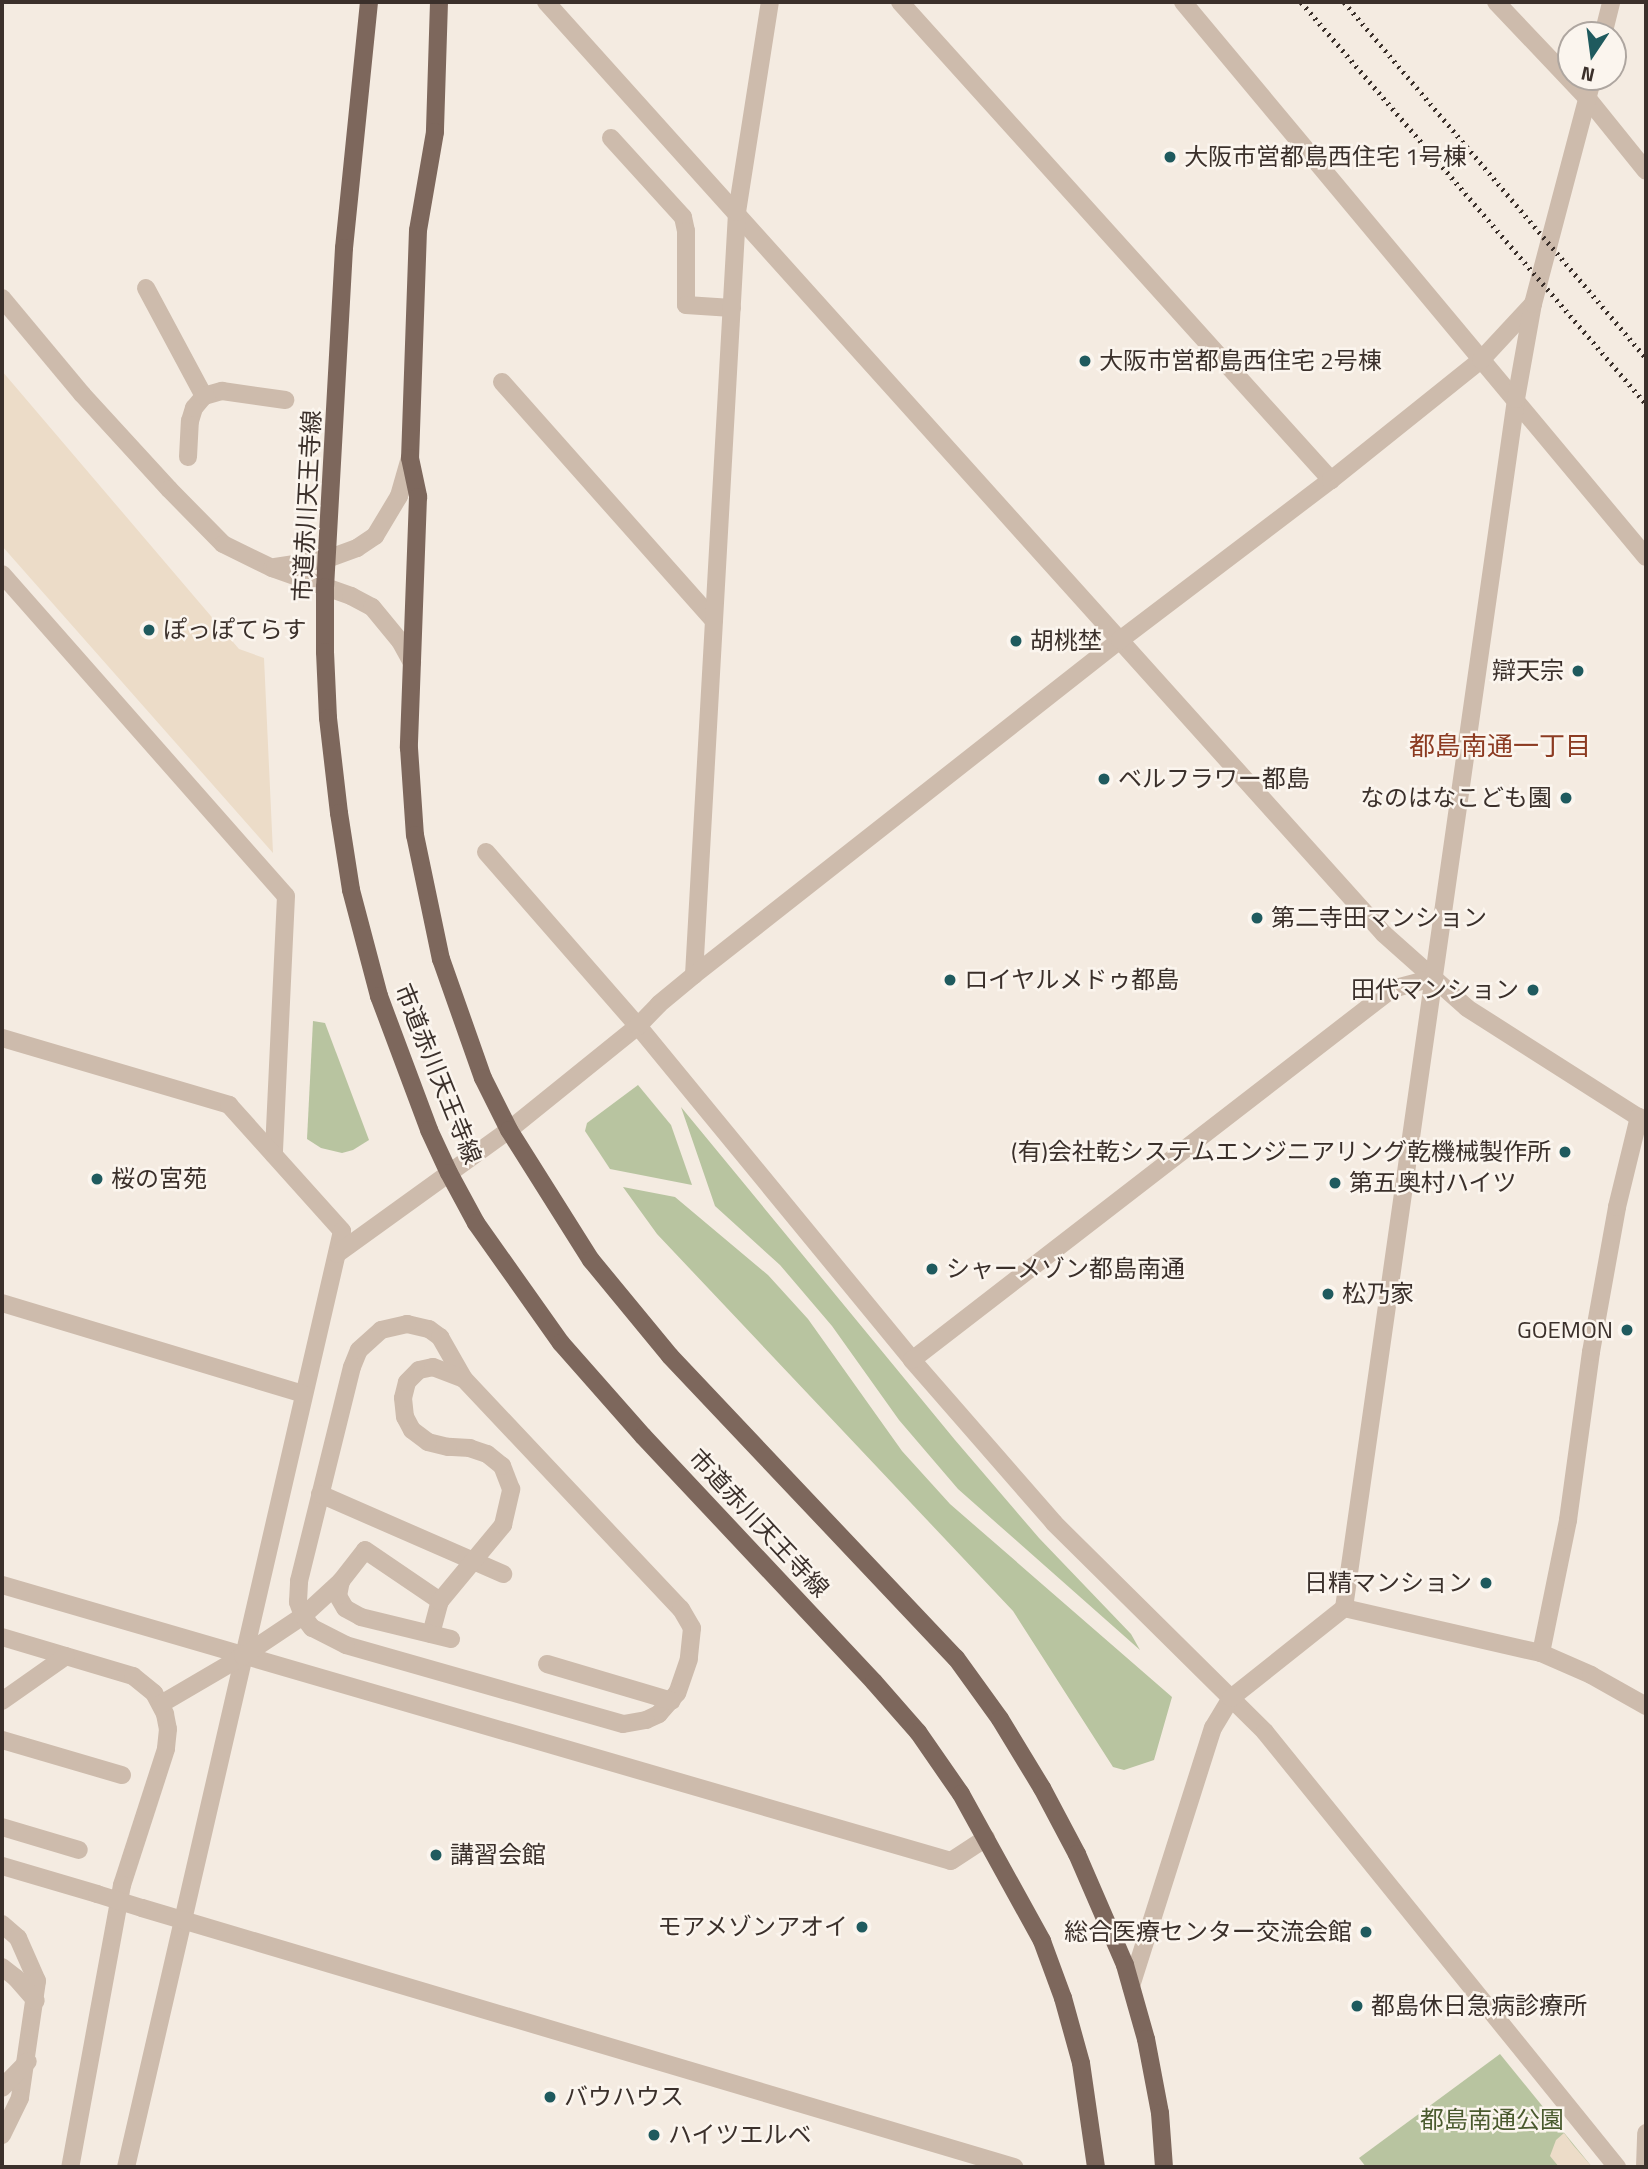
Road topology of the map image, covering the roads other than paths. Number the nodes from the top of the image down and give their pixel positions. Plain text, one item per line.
1 (369, 2) edge
2 (439, 2) edge
3 (546, 2) edge
4 (770, 2) edge
5 (900, 2) edge
6 (1183, 2) edge
7 (1496, 2) edge
8 (1611, 2) edge
9 (1606, 21) edge
10 (1590, 91) edge
11 (1588, 99) junction
12 (611, 138) dead end
13 (1646, 171) edge
14 (737, 212) junction
15 (146, 288) dead end
16 (2, 298) edge
17 (1533, 304) junction
18 (732, 309) junction
19 (1481, 360) junction
20 (502, 382) dead end
21 (204, 396) junction
22 (1517, 399) junction
23 (285, 400) dead end
24 (188, 457) dead end
25 (410, 458) junction
26 (1331, 480) junction
27 (1646, 557) edge
28 (327, 559) junction
29 (272, 568) junction
30 (2, 574) edge
31 (325, 587) junction
32 (714, 621) junction
33 (1120, 640) junction
34 (412, 663) junction
35 (486, 852) dead end
36 (694, 975) junction
37 (1433, 978) junction
38 (638, 1026) junction
39 (2, 1038) edge
40 (1643, 1119) edge
41 (509, 1130) junction
42 (274, 1155) junction
43 (450, 1173) junction
44 (337, 1254) junction
45 (2, 1303) edge
46 (912, 1360) junction
47 (464, 1379) junction
48 (303, 1394) junction
49 (320, 1494) junction
50 (474, 1560) junction
51 (503, 1574) dead end
52 (341, 1580) junction
53 (2, 1585) edge
54 (439, 1601) junction
55 (1344, 1608) junction
56 (303, 1616) junction
57 (430, 1634) junction
58 (2, 1637) edge
59 (451, 1639) dead end
60 (1541, 1654) junction
61 (66, 1656) junction
62 (243, 1656) junction
63 (547, 1664) dead end
64 (1231, 1698) junction
65 (2, 1701) edge
66 (672, 1701) junction
67 (161, 1704) junction
68 (1646, 1706) edge
69 (2, 1740) edge
70 (122, 1775) dead end
71 (2, 1827) edge
72 (986, 1838) junction
73 (79, 1850) dead end
74 (2, 1866) edge
75 (184, 1921) junction
76 (2, 1924) edge
77 (2, 1967) edge
78 (1131, 1986) junction
79 (36, 2001) junction
80 (28, 2061) junction
81 (3, 2087) edge
82 (1646, 2133) edge
83 (2, 2135) edge
84 (70, 2167) edge
85 (126, 2167) edge
86 (1014, 2167) edge
87 (1096, 2167) edge
88 (1164, 2167) edge
89 (1617, 2167) edge
90 (1644, 2167) edge

1 - 28 main road, 市道赤川天王寺線
2 - 25 main road, 市道赤川天王寺線
3 - 14 street
4 - 14 street
5 - 26 street
6 - 19 street
7 - 11 street
8 - 9 street
10 - 11 street
11 - 13 street
11 - 17 street
12 - 18 street
14 - 18 street
14 - 33 street
15 - 21 street
16 - 29 street
17 - 19 street
17 - 22 street
18 - 32 street
19 - 22 street
19 - 26 street
20 - 32 street
21 - 23 street
21 - 24 street
22 - 27 street
22 - 37 street
25 - 28 street
25 - 34 main road, 市道赤川天王寺線
26 - 33 street
28 - 29 street
28 - 31 main road, 市道赤川天王寺線
29 - 31 street
30 - 42 street
31 - 34 street
31 - 43 main road, 市道赤川天王寺線
32 - 36 street
33 - 36 street
33 - 37 street
34 - 41 main road, 市道赤川天王寺線
35 - 38 street
36 - 38 street
37 - 40 street
37 - 46 street
37 - 55 street
38 - 41 street
38 - 46 street
39 - 42 street
40 - 60 street
41 - 43 street
41 - 78 main road, 市道赤川天王寺線
42 - 44 street
43 - 44 street
43 - 72 main road, 市道赤川天王寺線
44 - 48 street
45 - 48 street
46 - 64 street
47 - 49 street
47 - 50 street
47 - 66 street
48 - 62 street
49 - 50 street
49 - 56 street
50 - 51 street
50 - 54 street
52 - 54 street
52 - 56 street
52 - 57 street
53 - 62 street
54 - 57 street
55 - 60 street
55 - 64 street
56 - 62 street
56 - 66 street
57 - 59 street
58 - 61 street
60 - 68 street
61 - 65 street
61 - 67 street
62 - 67 street
62 - 72 street
62 - 75 street
63 - 66 street
64 - 78 street
64 - 89 street
67 - 84 street
69 - 70 street
71 - 73 street
72 - 87 main road, 市道赤川天王寺線
74 - 75 street, bridge
75 - 85 street
75 - 86 street
76 - 79 street
77 - 79 street
78 - 88 main road, 市道赤川天王寺線
79 - 80 street
80 - 81 street
80 - 83 street
82 - 90 street

